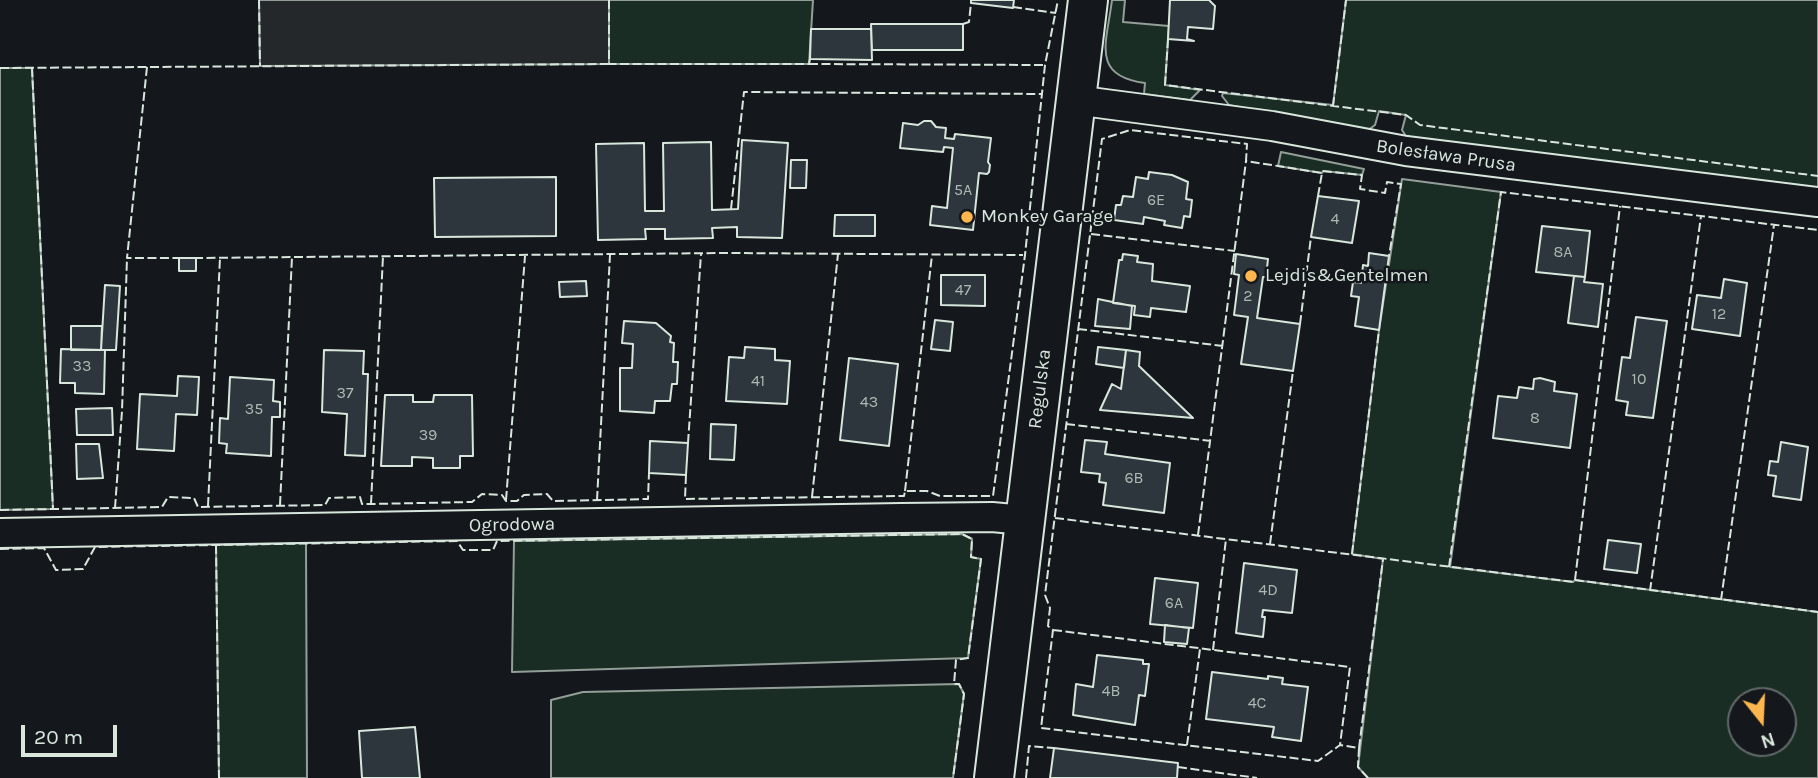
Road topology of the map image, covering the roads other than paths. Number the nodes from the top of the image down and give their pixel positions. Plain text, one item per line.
1 (1088, 0) edge
2 (1075, 100) junction
3 (1818, 202) edge
4 (1024, 520) junction
5 (0, 533) edge
6 (994, 778) edge

1 - 2 street, Regulska
2 - 3 street, Bolesława Prusa
2 - 4 street, Regulska
4 - 5 street, Ogrodowa
4 - 6 street, Regulska

